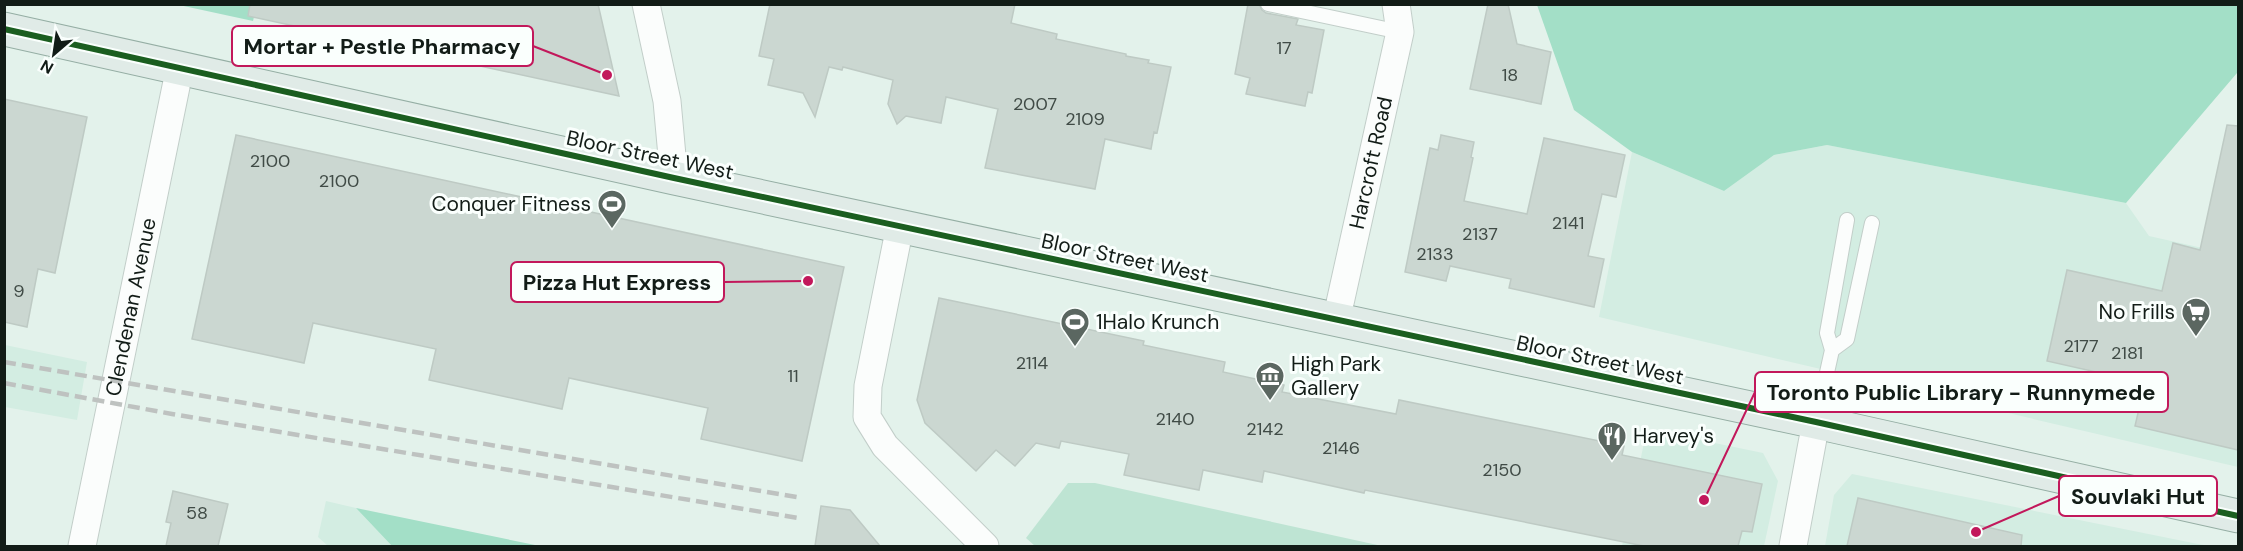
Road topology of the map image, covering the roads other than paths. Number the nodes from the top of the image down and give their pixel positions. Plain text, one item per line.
1 (646, 4) edge
2 (1268, 4) edge
3 (1396, 4) edge
4 (4, 29) edge
5 (1400, 32) junction
6 (180, 67) junction
7 (674, 178) junction
8 (1847, 220) dead end
9 (1872, 223) dead end
10 (900, 226) junction
11 (1336, 321) junction
12 (1832, 350) junction
13 (1816, 422) junction
14 (2238, 516) edge
15 (82, 546) edge
16 (985, 546) edge
17 (1793, 546) edge

1 - 7 street
2 - 5 lane
3 - 5 street, Harcroft Road
4 - 6 main road, Bloor Street West
5 - 11 street, Harcroft Road
6 - 7 main road, Bloor Street West
6 - 15 street, Clendenan Avenue
7 - 10 main road, Bloor Street West
8 - 12 lane
9 - 12 lane
10 - 11 main road, Bloor Street West
10 - 16 street
11 - 13 main road, Bloor Street West
12 - 13 lane
13 - 14 main road, Bloor Street West
13 - 17 street

